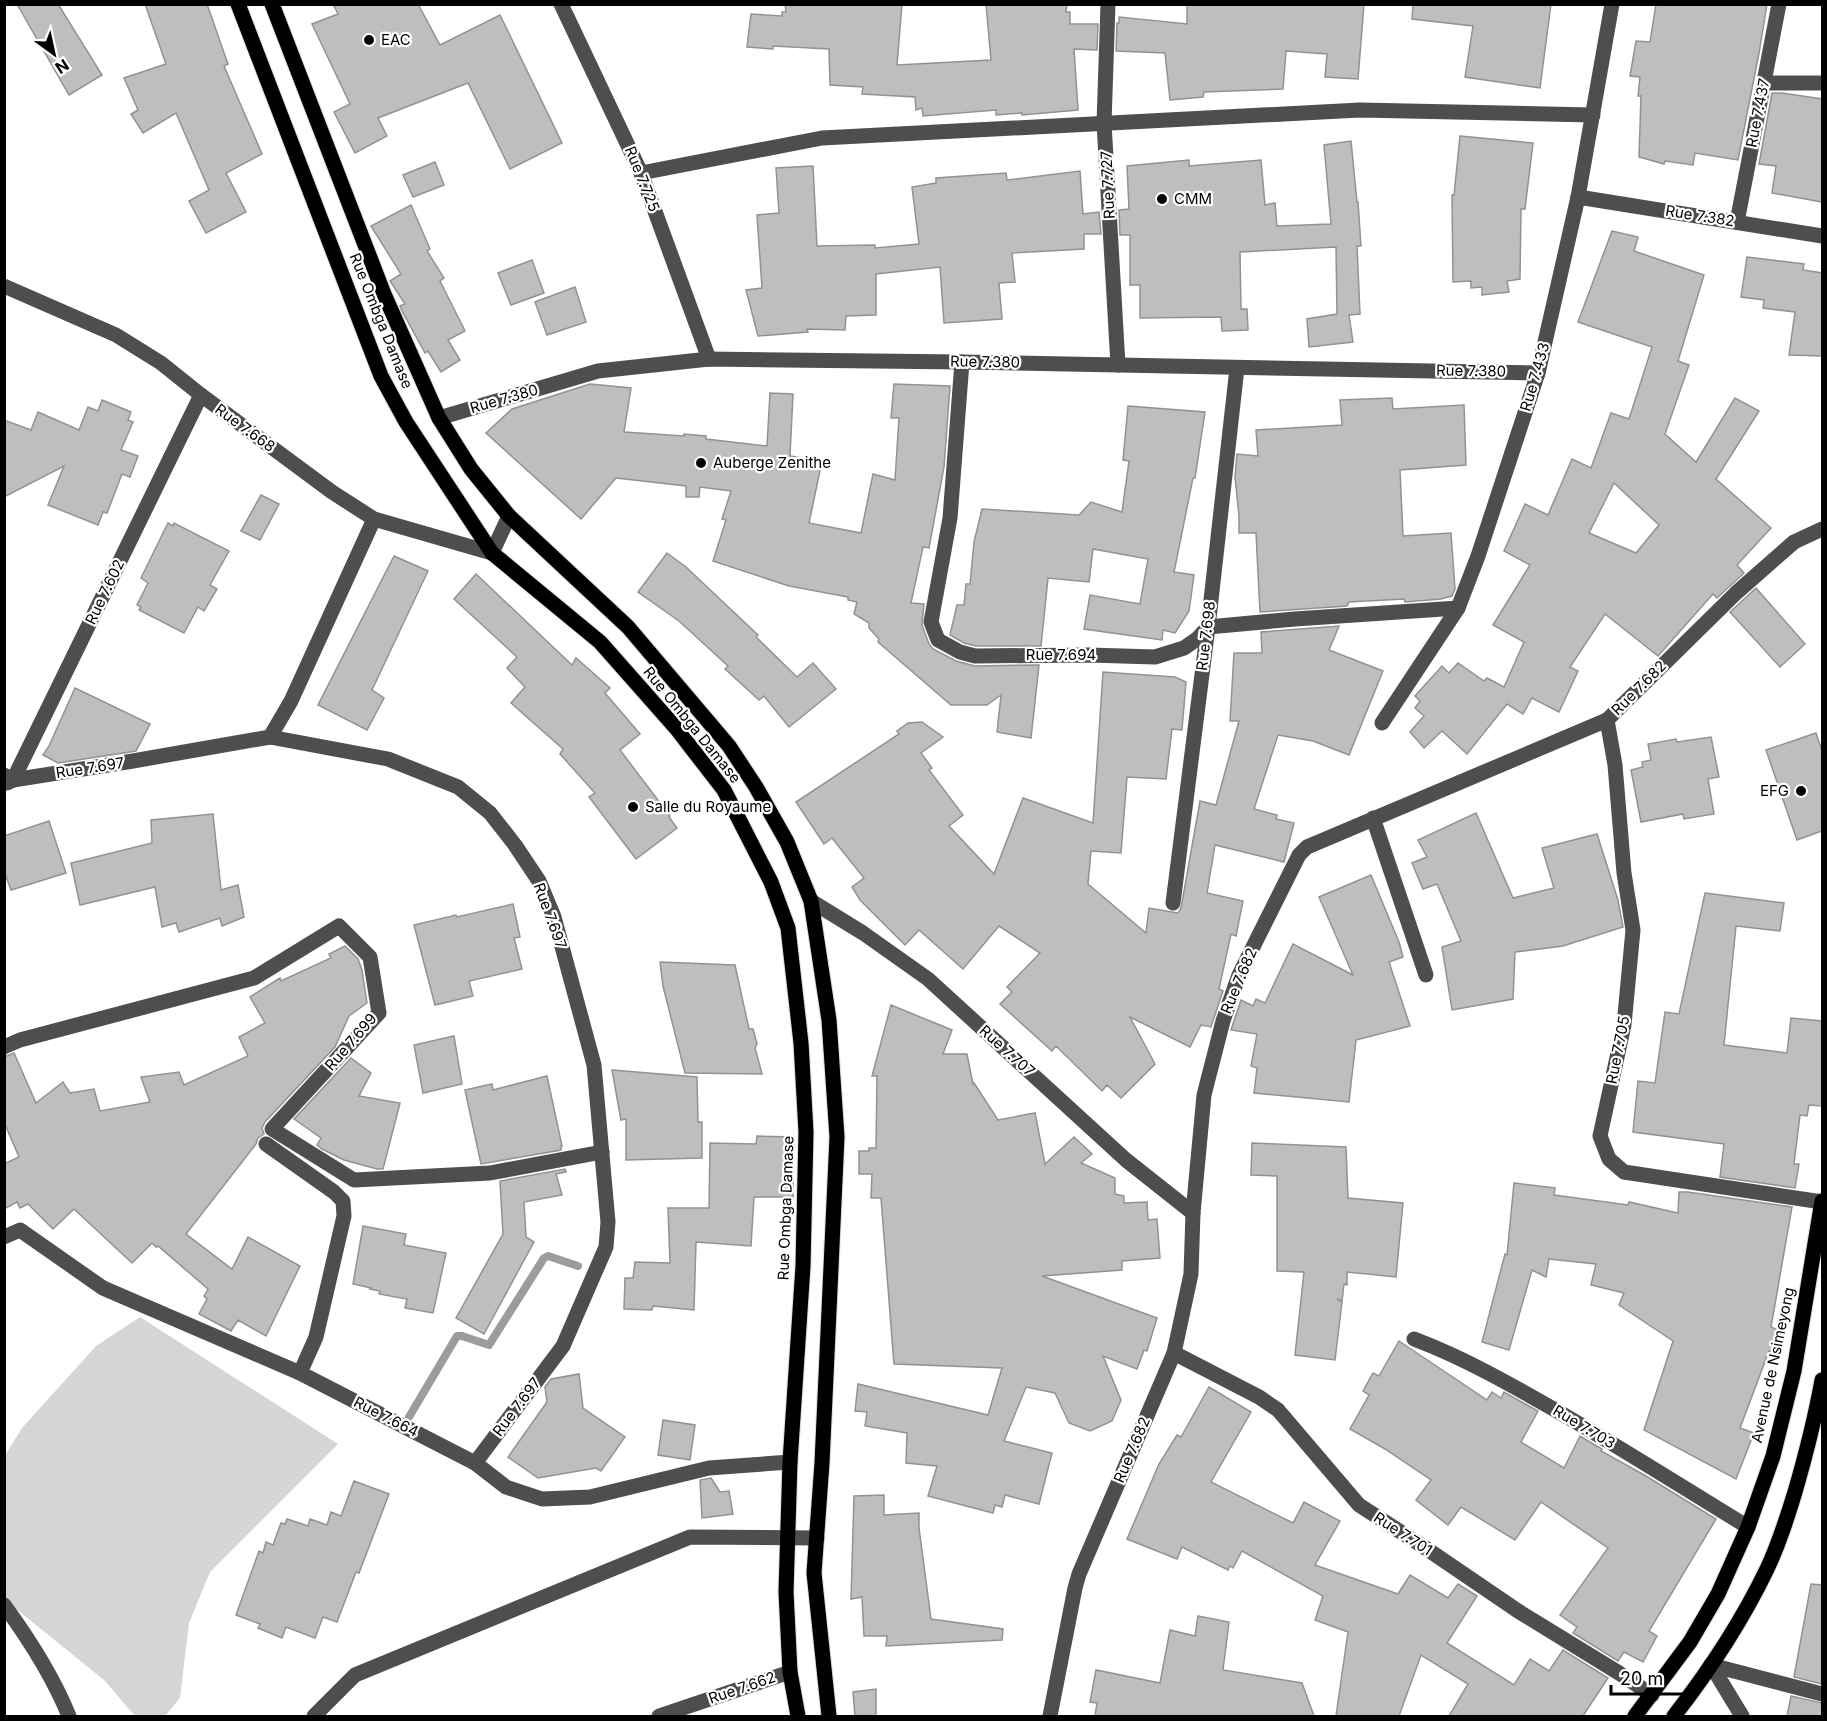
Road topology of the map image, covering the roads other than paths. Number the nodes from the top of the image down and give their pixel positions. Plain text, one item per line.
1 (238, 4) edge
2 (272, 4) edge
3 (561, 4) edge
4 (1108, 4) edge
5 (1612, 4) edge
6 (1779, 4) edge
7 (1822, 82) edge
8 (1764, 83) junction
9 (1593, 115) junction
10 (1104, 123) junction
11 (641, 173) junction
12 (1578, 197) junction
13 (1737, 222) junction
14 (1822, 236) edge
15 (4, 286) edge
16 (709, 359) junction
17 (962, 362) junction
18 (1118, 365) junction
19 (1237, 368) junction
20 (1538, 372) junction
21 (201, 395) junction
22 (439, 418) junction
23 (509, 516) junction
24 (374, 519) junction
25 (1822, 529) edge
26 (492, 553) junction
27 (1458, 608) junction
28 (1208, 627) junction
29 (1607, 720) junction
30 (1382, 723) dead end
31 (270, 737) junction
32 (7, 780) edge
33 (1373, 819) junction
34 (811, 901) junction
35 (1173, 903) dead end
36 (1426, 975) dead end
37 (4, 1047) edge
38 (266, 1144) dead end
39 (602, 1152) junction
40 (1822, 1201) edge
41 (1193, 1213) junction
42 (4, 1237) edge
43 (1414, 1339) dead end
44 (1174, 1353) junction
45 (300, 1373) junction
46 (1822, 1380) edge
47 (790, 1462) junction
48 (475, 1463) junction
49 (1748, 1527) junction
50 (787, 1538) junction
51 (817, 1538) junction
52 (4, 1605) edge
53 (1711, 1665) junction
54 (790, 1672) junction
55 (1822, 1694) edge
56 (1652, 1695) junction
57 (69, 1716) edge
58 (314, 1716) edge
59 (659, 1716) edge
60 (798, 1716) edge
61 (829, 1716) edge
62 (1050, 1716) edge
63 (1635, 1716) edge
64 (1674, 1716) edge
65 (1742, 1716) edge

1 - 26 main road, Rue Ombga Damase
2 - 22 main road, Rue Ombga Damase
3 - 11 street, Rue 7.725
4 - 10 street, Rue 7.727
5 - 9 street, Rue 7.433
6 - 8 street, Rue 7.437
7 - 8 street
8 - 13 street, Rue 7.437
9 - 10 street
9 - 12 street, Rue 7.433
10 - 11 street
10 - 18 street, Rue 7.727
11 - 16 street, Rue 7.725
12 - 13 street, Rue 7.382
12 - 20 street, Rue 7.433
13 - 14 street, Rue 7.382
15 - 21 street, Rue 7.668
16 - 17 street, Rue 7.380
16 - 22 street, Rue 7.380
17 - 18 street, Rue 7.380
17 - 28 street, Rue 7.694
18 - 19 street, Rue 7.380
19 - 20 street, Rue 7.380
19 - 28 street, Rue 7.698
20 - 27 street, Rue 7.433
21 - 24 street, Rue 7.668
21 - 32 street, Rue 7.602
22 - 23 main road, Rue Ombga Damase
23 - 26 street
23 - 34 main road, Rue Ombga Damase
24 - 26 street, Rue 7.668
24 - 31 street
25 - 29 street, Rue 7.682
26 - 47 main road, Rue Ombga Damase
27 - 28 street
27 - 30 street, Rue 7.433
28 - 35 street, Rue 7.698
29 - 33 street, Rue 7.682
29 - 40 street, Rue 7.705
31 - 32 street, Rue 7.697
31 - 39 street, Rue 7.697
33 - 36 street
33 - 41 street, Rue 7.682
34 - 41 street, Rue 7.707
34 - 51 main road, Rue Ombga Damase
37 - 39 street, Rue 7.699
38 - 45 street
39 - 48 street, Rue 7.697
40 - 49 main road, Avenue de Nsimeyong
41 - 44 street, Rue 7.682
42 - 45 street, Rue 7.664
43 - 49 street, Rue 7.703
44 - 56 street, Rue 7.701
44 - 62 street, Rue 7.682
45 - 48 street, Rue 7.664
46 - 53 main road
47 - 48 street, Rue 7.664
47 - 50 main road, Rue Ombga Damase
49 - 56 main road, Avenue de Nsimeyong
50 - 51 street
50 - 54 main road, Rue Ombga Damase
50 - 58 street
51 - 61 main road, Rue Ombga Damase
52 - 57 street
53 - 55 street
53 - 64 main road
53 - 65 street
54 - 59 street, Rue 7.662
54 - 60 main road, Rue Ombga Damase
56 - 63 main road, Avenue de Nsimeyong

